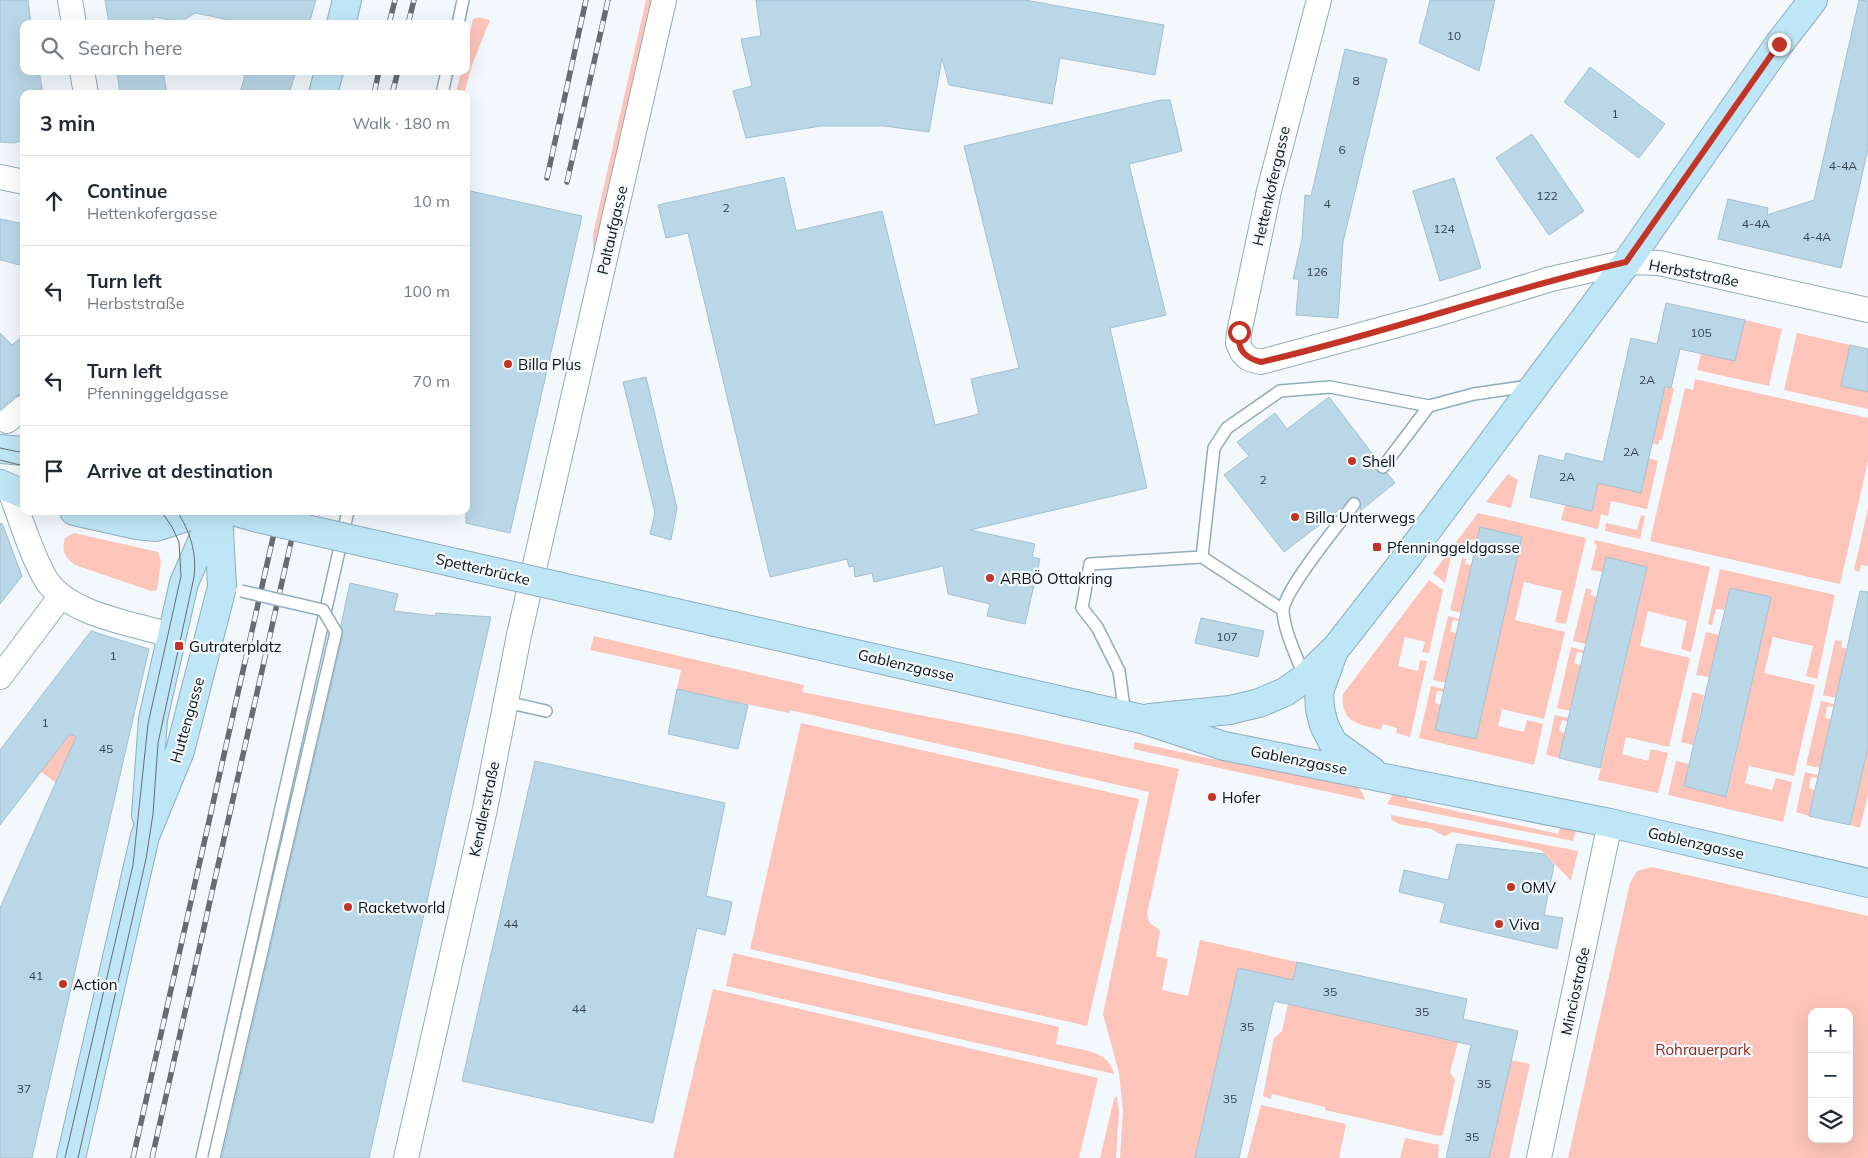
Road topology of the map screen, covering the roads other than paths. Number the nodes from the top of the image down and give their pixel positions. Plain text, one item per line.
1 (70, 0) edge
2 (347, 0) edge
3 (463, 0) edge
4 (664, 0) edge
5 (1319, 0) edge
6 (1813, 0) edge
7 (73, 20) edge
8 (342, 20) edge
9 (459, 20) edge
10 (83, 75) edge
11 (328, 75) edge
12 (446, 75) edge
13 (85, 90) edge
14 (324, 90) edge
15 (443, 90) edge
16 (0, 177) edge
17 (20, 181) edge
18 (1626, 262) junction
19 (1868, 310) edge
20 (1261, 362) joint
21 (1536, 384) junction
22 (1429, 406) junction
23 (0, 449) edge
24 (20, 451) edge
25 (560, 459) joint
26 (1383, 467) dead end
27 (11, 489) edge
28 (1354, 504) dead end
29 (20, 512) edge
30 (21, 515) edge
31 (94, 515) edge
32 (192, 515) edge
33 (215, 515) edge
34 (218, 515) edge
35 (246, 515) edge
36 (347, 515) edge
37 (1202, 557) junction
38 (231, 589) junction
39 (61, 596) junction
40 (1283, 610) junction
41 (733, 626) joint
42 (172, 636) junction
43 (1336, 648) junction
44 (0, 677) edge
45 (1305, 678) junction
46 (506, 702) junction
47 (546, 711) dead end
48 (1134, 717) junction
49 (1378, 776) junction
50 (1610, 823) junction
51 (145, 836) junction
52 (1868, 882) edge
53 (71, 1158) edge
54 (202, 1158) edge
55 (214, 1158) edge
56 (406, 1158) edge
57 (1539, 1158) edge

1 - 7 street
2 - 8 main road
3 - 9 lane
4 - 25 street, Paltaufgasse
5 - 20 street, Hettenkofergasse
6 - 18 main road
10 - 13 street
11 - 14 main road
12 - 15 lane
16 - 17 street
18 - 19 street, Herbststraße
18 - 20 street, Herbststraße
18 - 21 main road
21 - 22 lane
21 - 43 main road
22 - 26 lane
22 - 37 lane
23 - 24 main road
25 - 46 street, Kendlerstraße
27 - 29 street
28 - 40 lane
30 - 39 street
31 - 32 main road
33 - 42 main road, Huttengasse
34 - 38 main road, Huttengasse
35 - 41 main road, Spetterbrücke, bridge
36 - 54 lane
37 - 40 lane
37 - 48 lane
38 - 51 main road, Huttengasse
38 - 55 lane, bridge
39 - 42 street
39 - 44 street
40 - 45 lane
41 - 48 main road, Gablenzgasse
42 - 51 main road, Huttengasse
43 - 45 main road
43 - 49 main road
45 - 48 main road
46 - 47 lane
46 - 56 street, Kendlerstraße
48 - 49 main road, Gablenzgasse
49 - 50 main road, Gablenzgasse
50 - 52 main road, Gablenzgasse
50 - 57 street, Minciostraße
51 - 53 main road, Huttengasse

